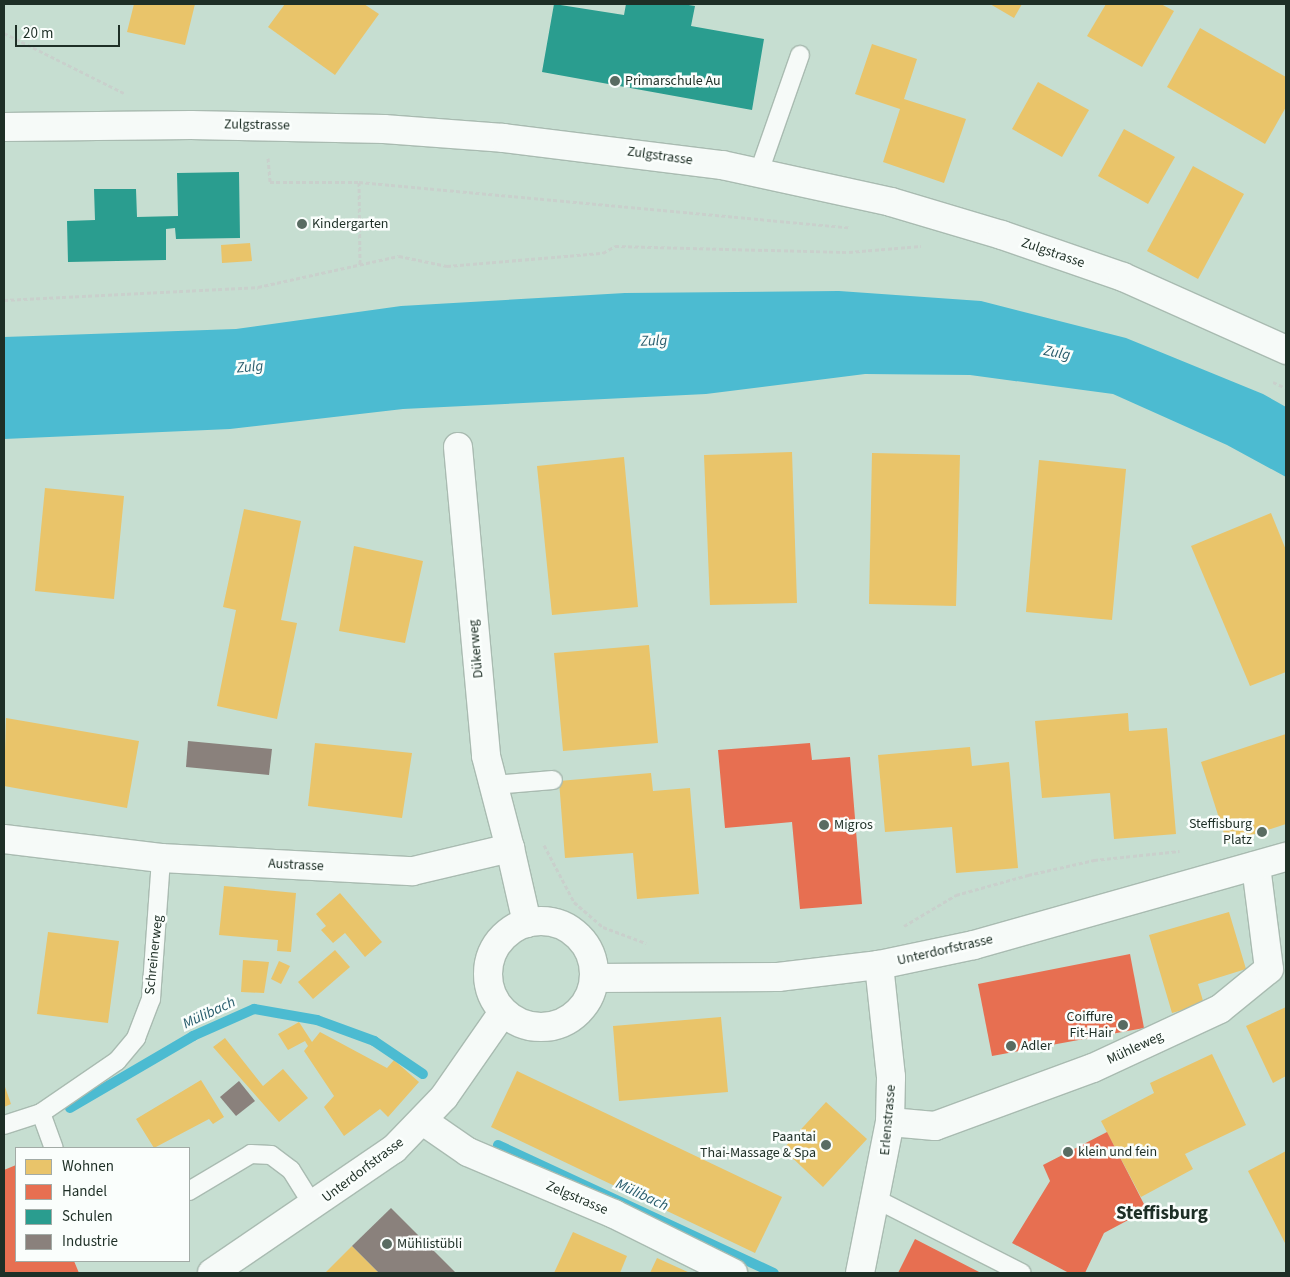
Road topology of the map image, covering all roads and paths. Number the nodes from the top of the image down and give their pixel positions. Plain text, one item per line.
1 (4, 33) edge
2 (800, 55) dead end
3 (130, 96) dead end
4 (4, 127) edge
5 (268, 149) dead end
6 (759, 172) junction
7 (359, 182) junction
8 (856, 229) dead end
9 (909, 240) dead end
10 (360, 265) junction
11 (4, 300) edge
12 (1286, 350) edge
13 (1264, 377) dead end
14 (1286, 388) edge
15 (458, 447) dead end
16 (553, 780) dead end
17 (494, 785) junction
18 (4, 839) edge
19 (543, 842) dead end
20 (510, 848) junction
21 (1188, 851) dead end
22 (1286, 857) edge
23 (161, 858) junction
24 (1256, 866) junction
25 (528, 923) junction
26 (894, 929) dead end
27 (649, 944) dead end
28 (878, 965) junction
29 (594, 978) junction
30 (504, 1012) junction
31 (41, 1113) junction
32 (424, 1121) junction
33 (890, 1122) junction
34 (4, 1125) edge
35 (54, 1147) edge
36 (190, 1190) edge
37 (878, 1200) junction
38 (314, 1207) junction
39 (212, 1273) edge
40 (733, 1273) edge
41 (860, 1273) edge
42 (1022, 1273) edge

1 - 3 path
2 - 6 lane
4 - 6 street, Zulgstrasse
5 - 7 path
6 - 12 street, Zulgstrasse
7 - 8 path
7 - 10 path
9 - 10 path
10 - 11 path
13 - 14 path
15 - 17 street, Dükerweg
16 - 17 lane
17 - 20 street, Dükerweg
18 - 23 street, Austrasse
19 - 27 path
20 - 23 street, Austrasse
20 - 25 street
21 - 26 path
22 - 24 street, Unterdorfstrasse
23 - 31 lane, Schreinerweg
24 - 28 street, Unterdorfstrasse
24 - 33 street, Mühleweg
25 - 29 street
25 - 30 street
28 - 29 street, Unterdorfstrasse
28 - 33 street, Erlenstrasse
29 - 30 street
30 - 32 street, Unterdorfstrasse
31 - 34 lane, Schreinerweg
31 - 35 lane
32 - 38 street, Unterdorfstrasse
32 - 40 street, Zelgstrasse
33 - 37 street, Erlenstrasse
36 - 38 lane
37 - 41 street, Erlenstrasse
37 - 42 lane
38 - 39 street, Unterdorfstrasse

